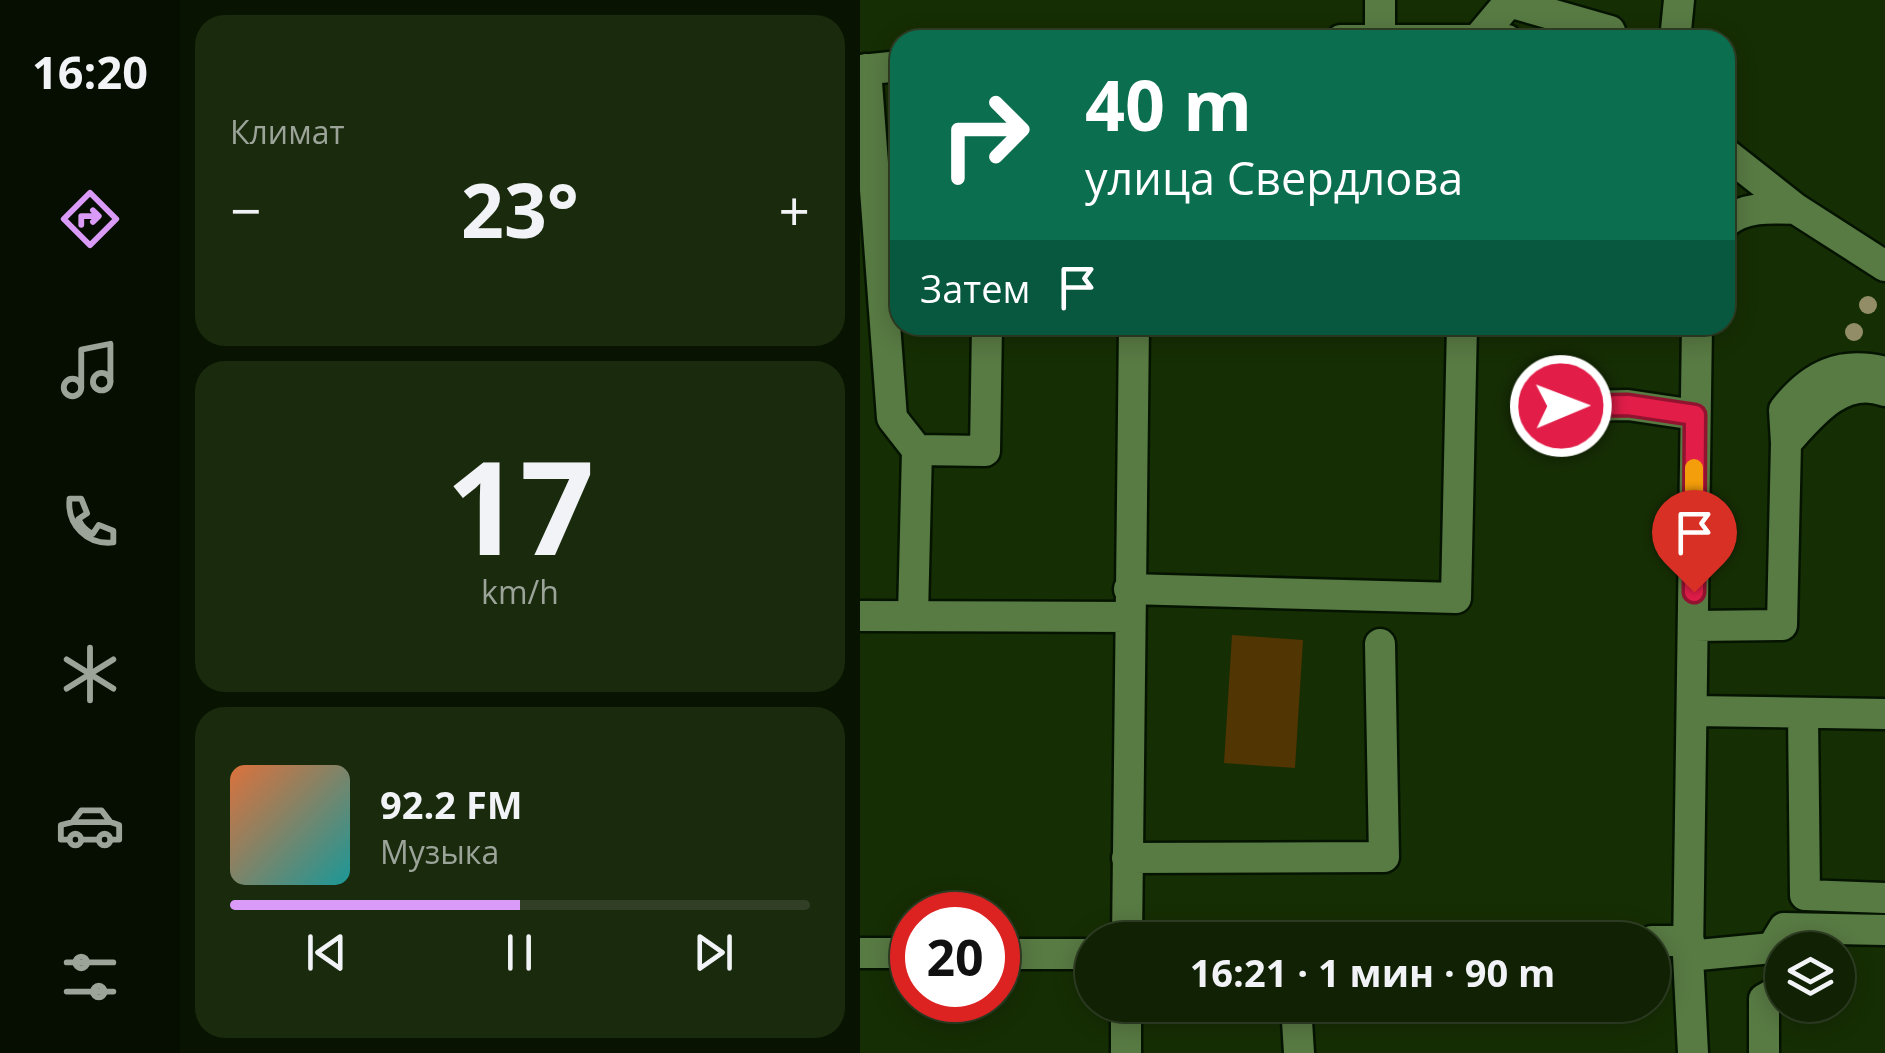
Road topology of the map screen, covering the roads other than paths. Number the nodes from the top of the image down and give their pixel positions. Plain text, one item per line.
1 (1380, 0) edge
2 (1679, 0) edge
3 (1387, 30) edge
4 (1486, 30) edge
5 (1607, 30) edge
6 (1676, 30) edge
7 (890, 67) edge
8 (863, 70) edge
9 (1735, 161) edge
10 (1796, 209) junction
11 (1735, 212) edge
12 (1735, 216) edge
13 (1885, 266) edge
14 (987, 335) edge
15 (1134, 335) edge
16 (1462, 335) edge
17 (1697, 335) edge
18 (872, 336) edge
19 (1885, 372) edge
20 (1885, 391) edge
21 (1528, 407) dead end
22 (1695, 415) junction
23 (1786, 443) junction
24 (918, 450) junction
25 (1129, 602) junction
26 (860, 616) edge
27 (913, 616) junction
28 (1694, 626) junction
29 (1380, 644) dead end
30 (1693, 711) junction
31 (1803, 714) junction
32 (1885, 714) edge
33 (1127, 858) junction
34 (1885, 898) edge
35 (1126, 922) edge
36 (1885, 930) edge
37 (1670, 944) edge
38 (1688, 948) junction
39 (860, 953) edge
40 (890, 953) edge
41 (1020, 954) edge
42 (1075, 954) edge
43 (1765, 998) edge
44 (1126, 1022) edge
45 (1297, 1022) edge
46 (1126, 1053) edge
47 (1299, 1053) edge
48 (1693, 1053) edge
49 (1764, 1053) edge

1 - 3 street
2 - 6 street
4 - 5 street
7 - 8 street
8 - 18 street
9 - 10 street
9 - 11 street
10 - 12 street
10 - 13 street
14 - 24 street
15 - 25 street
16 - 25 street
17 - 22 street
18 - 24 street
19 - 23 street
20 - 23 street
21 - 22 street
22 - 28 street
23 - 28 street
24 - 27 street
25 - 27 street
25 - 33 street
26 - 27 street
28 - 30 street
29 - 33 street
30 - 31 street
30 - 38 street
31 - 32 street
31 - 34 street
33 - 35 street
36 - 38 street
37 - 38 street
38 - 48 street
39 - 40 street
41 - 42 street
43 - 49 street
44 - 46 street
45 - 47 street

